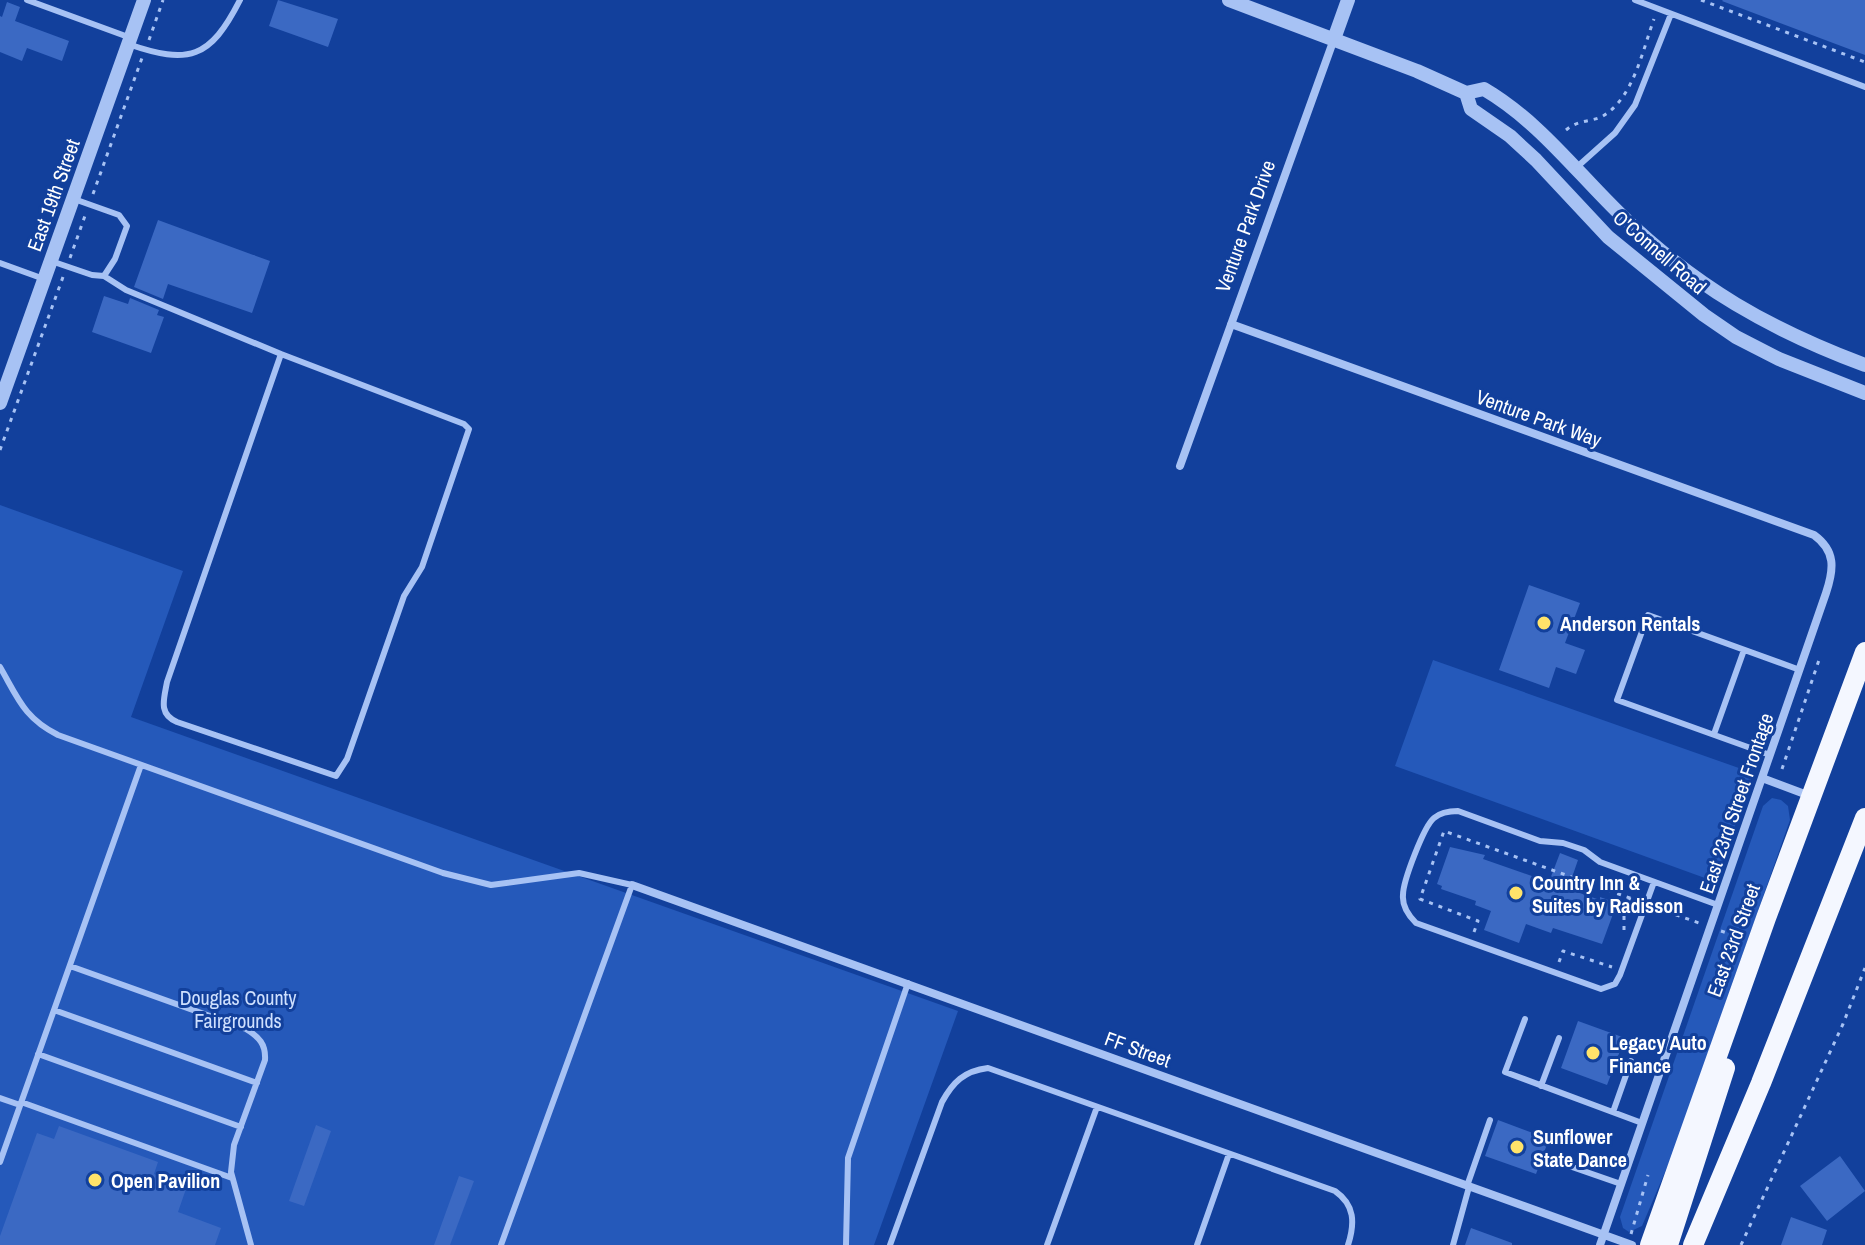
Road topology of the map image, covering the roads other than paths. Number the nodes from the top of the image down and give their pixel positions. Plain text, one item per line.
1 (27, 0) edge
2 (144, 0) edge
3 (240, 0) edge
4 (1229, 0) edge
5 (1348, 0) edge
6 (1635, 0) edge
7 (44, 3) edge
8 (1671, 14) junction
9 (1334, 39) junction
10 (130, 41) junction
11 (1865, 87) edge
12 (1466, 93) junction
13 (1577, 167) junction
14 (73, 198) junction
15 (51, 261) junction
16 (0, 263) edge
17 (104, 276) junction
18 (44, 279) junction
19 (1231, 324) junction
20 (281, 354) junction
21 (1865, 365) edge
22 (1865, 393) edge
23 (0, 403) edge
24 (1180, 466) dead end
25 (1830, 552) joint
26 (1744, 650) junction
27 (1865, 652) edge
28 (0, 667) edge
29 (1800, 670) junction
30 (1714, 734) junction
31 (1770, 755) junction
32 (141, 765) junction
33 (1762, 778) junction
34 (1811, 796) junction
35 (1865, 818) edge
36 (1654, 882) junction
37 (632, 885) junction
38 (1718, 905) junction
39 (70, 966) junction
40 (908, 983) junction
41 (54, 1010) junction
42 (1525, 1019) dead end
43 (1727, 1028) junction
44 (1559, 1038) dead end
45 (38, 1054) junction
46 (1631, 1061) dead end
47 (257, 1083) junction
48 (1541, 1086) junction
49 (0, 1098) edge
50 (21, 1104) junction
51 (1097, 1107) junction
52 (1613, 1112) junction
53 (1490, 1120) dead end
54 (1642, 1123) junction
55 (241, 1127) junction
56 (1229, 1154) junction
57 (1549, 1159) dead end
58 (0, 1162) edge
59 (233, 1179) junction
60 (1621, 1184) junction
61 (1468, 1186) junction
62 (1603, 1235) junction
63 (251, 1245) edge
64 (501, 1245) edge
65 (846, 1245) edge
66 (890, 1245) edge
67 (1047, 1245) edge
68 (1197, 1245) edge
69 (1348, 1245) edge
70 (1453, 1245) edge
71 (1600, 1245) edge
72 (1632, 1245) edge
73 (1650, 1245) edge
74 (1668, 1245) edge
75 (1693, 1245) edge

1 - 7 lane
2 - 10 street, East 19th Street
3 - 10 lane
4 - 9 street, O'Connell Road
5 - 9 street, Venture Park Drive
6 - 8 lane
7 - 10 lane
8 - 11 lane
8 - 13 lane
9 - 12 street, O'Connell Road
9 - 19 street, Venture Park Drive
10 - 14 street, East 19th Street
12 - 13 street, O'Connell Road
12 - 22 street, O'Connell Road
13 - 21 street, O'Connell Road
14 - 15 street, East 19th Street
14 - 17 lane
15 - 17 lane
15 - 18 street, East 19th Street
16 - 18 lane
17 - 20 lane
18 - 23 street, East 19th Street
19 - 24 street, Venture Park Drive
19 - 25 street, Venture Park Way
20 - 20 lane
25 - 29 street, East 23rd Street Frontage
26 - 29 lane
26 - 30 lane
26 - 30 lane
27 - 34 main road, East 23rd Street
28 - 32 lane
29 - 31 street, East 23rd Street Frontage
30 - 31 lane
31 - 33 street, East 23rd Street Frontage
32 - 37 lane
32 - 39 lane
33 - 34 street
33 - 38 street, East 23rd Street Frontage
34 - 43 main road, East 23rd Street
35 - 75 main road
36 - 36 lane
36 - 38 lane
37 - 40 street, FF Street
37 - 64 lane
38 - 54 street, East 23rd Street Frontage
39 - 41 lane
39 - 47 lane
40 - 61 street, FF Street
40 - 65 lane
41 - 45 lane
41 - 47 lane
42 - 48 lane
43 - 73 main road, East 23rd Street
43 - 74 main road
44 - 48 lane
45 - 50 lane
45 - 55 lane
46 - 52 lane
47 - 55 lane
48 - 52 lane
49 - 50 lane
50 - 58 lane
50 - 59 lane
51 - 56 lane
51 - 66 lane
51 - 67 lane
52 - 54 lane
53 - 61 lane
54 - 60 street, East 23rd Street Frontage
55 - 59 lane
56 - 68 lane
56 - 69 lane
57 - 60 lane
59 - 63 lane
60 - 62 street, East 23rd Street Frontage
61 - 62 street, FF Street
61 - 70 lane
62 - 71 street, East 23rd Street Frontage
62 - 72 street, FF Street

